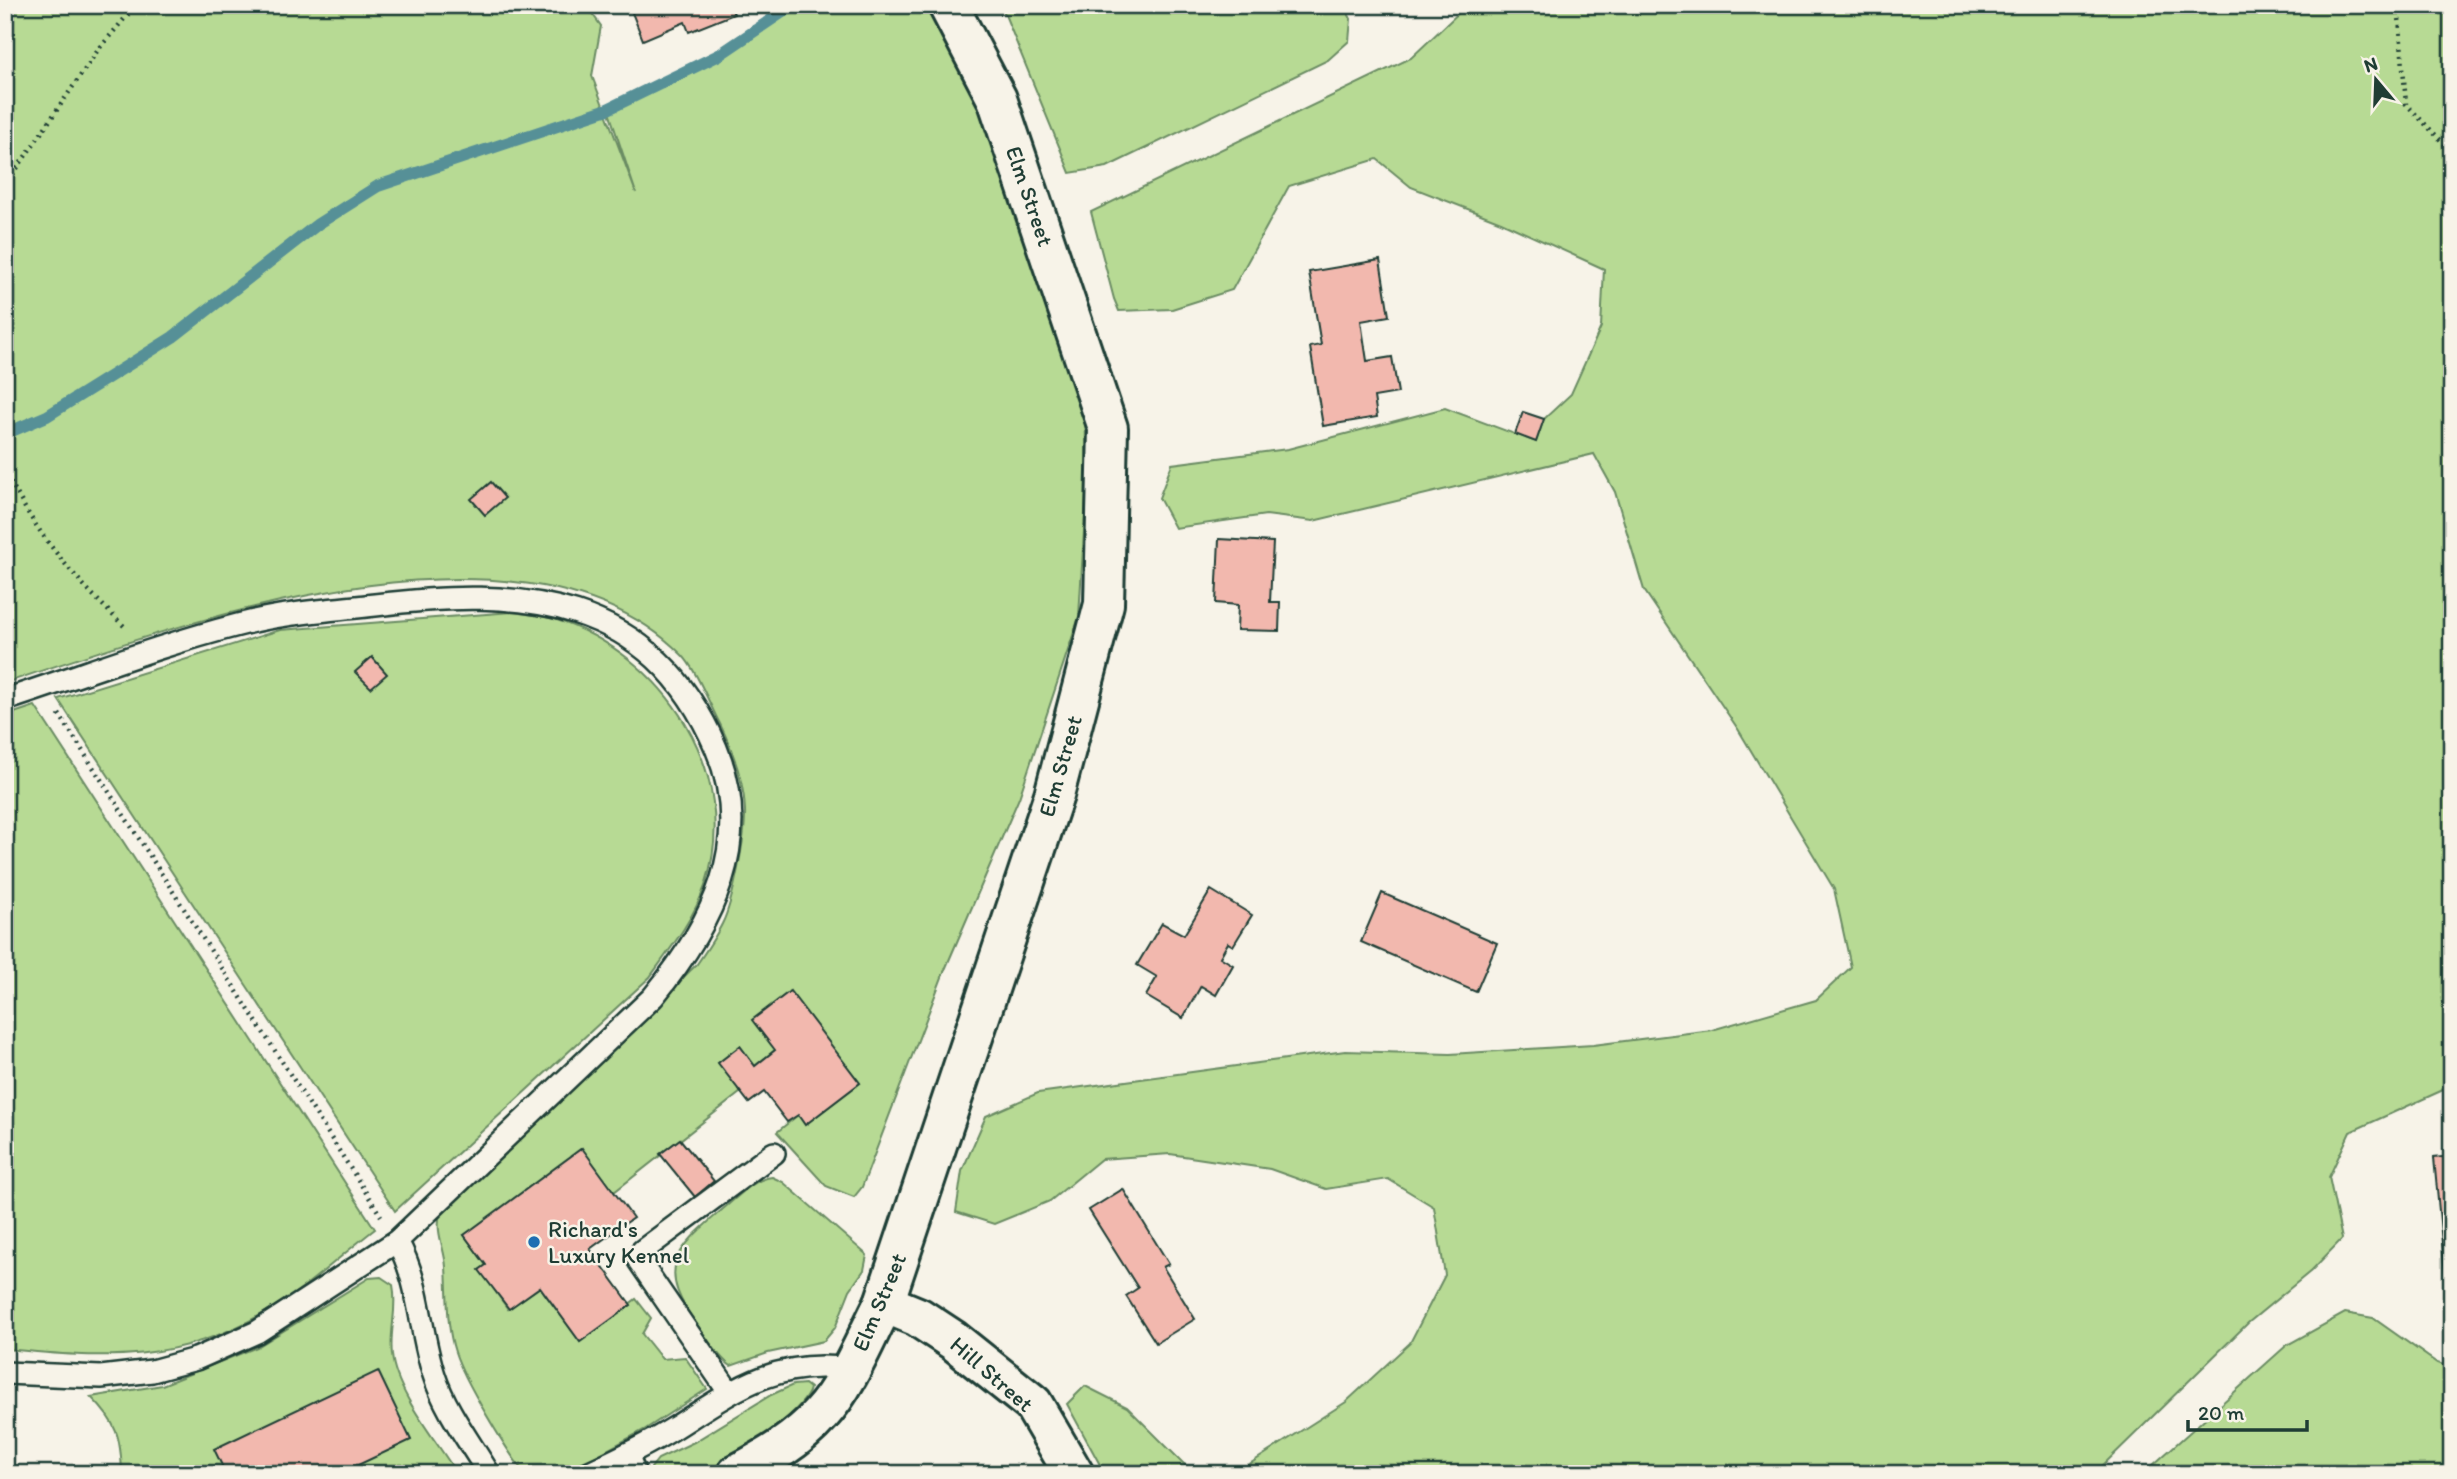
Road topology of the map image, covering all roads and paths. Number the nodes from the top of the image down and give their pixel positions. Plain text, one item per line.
1 (136, 5) edge
2 (948, 5) edge
3 (2398, 5) edge
4 (2452, 152) edge
5 (5, 186) edge
6 (5, 469) edge
7 (151, 652) junction
8 (42, 688) junction
9 (5, 701) edge
10 (774, 1153) dead end
11 (397, 1241) junction
12 (884, 1303) junction
13 (849, 1369) junction
14 (5, 1373) edge
15 (729, 1392) junction
16 (631, 1464) edge
17 (489, 1474) edge
18 (585, 1474) edge
19 (737, 1474) edge
20 (1074, 1474) edge

1 - 5 path
2 - 12 street, Elm Street
3 - 4 path
6 - 7 path
7 - 8 lane
7 - 11 lane
8 - 9 lane
8 - 11 path
10 - 15 lane
11 - 14 lane
11 - 17 lane
12 - 13 street, Elm Street
12 - 20 street, Hill Street
13 - 15 lane
13 - 19 street, Elm Street
15 - 16 lane
16 - 18 lane

